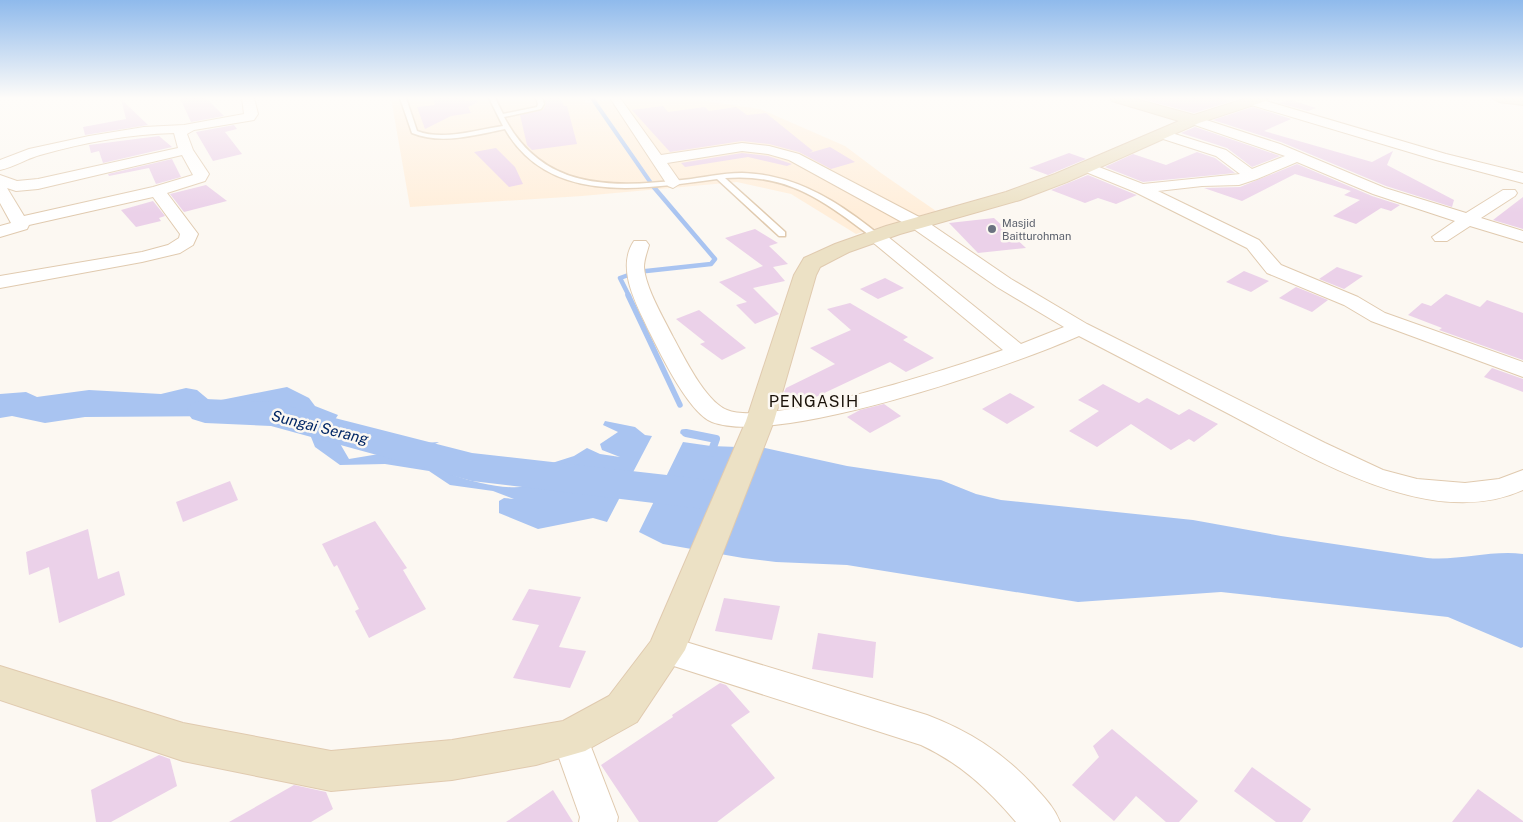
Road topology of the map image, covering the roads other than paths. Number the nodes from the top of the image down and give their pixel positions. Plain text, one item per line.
1 (120, 136) edge
2 (181, 136) edge
3 (514, 136) edge
4 (641, 136) edge
5 (1157, 136) edge
6 (1169, 136) edge
7 (1241, 136) edge
8 (1380, 136) edge
9 (186, 150) junction
10 (1298, 156) junction
11 (658, 160) junction
12 (1516, 164) dead end
13 (0, 166) edge
14 (1086, 167) junction
15 (1501, 173) junction
16 (718, 176) junction
17 (1252, 176) junction
18 (1523, 178) edge
19 (0, 180) edge
20 (673, 183) junction
21 (0, 189) edge
22 (157, 190) junction
23 (1141, 190) junction
24 (1509, 193) dead end
25 (1470, 221) junction
26 (19, 222) junction
27 (916, 223) junction
28 (0, 232) edge
29 (782, 234) dead end
30 (876, 236) junction
31 (1441, 237) dead end
32 (1523, 237) edge
33 (640, 245) dead end
34 (0, 282) edge
35 (1080, 328) junction
36 (1018, 352) junction
37 (1523, 370) edge
38 (757, 426) junction
39 (1523, 479) edge
40 (666, 650) junction
41 (0, 683) edge
42 (570, 738) junction
43 (598, 822) edge
44 (1041, 822) edge

1 - 13 street
2 - 9 street
3 - 20 lane
4 - 11 street
5 - 14 street
6 - 17 street
7 - 10 street
8 - 15 street
9 - 19 street
9 - 22 street
10 - 17 street
10 - 25 street
11 - 20 street
11 - 27 street
12 - 15 street
14 - 23 street
14 - 27 street
15 - 18 street
16 - 20 lane
16 - 29 lane
16 - 30 lane
17 - 23 street
21 - 26 street
22 - 26 street
22 - 34 street
23 - 37 street
24 - 25 street
25 - 31 street
25 - 32 street
26 - 28 street
27 - 30 street
27 - 35 street
30 - 36 street
30 - 38 street
33 - 38 street
35 - 36 street
35 - 39 street
36 - 38 street
38 - 40 street
40 - 42 street
40 - 44 street
41 - 42 street
42 - 43 street

